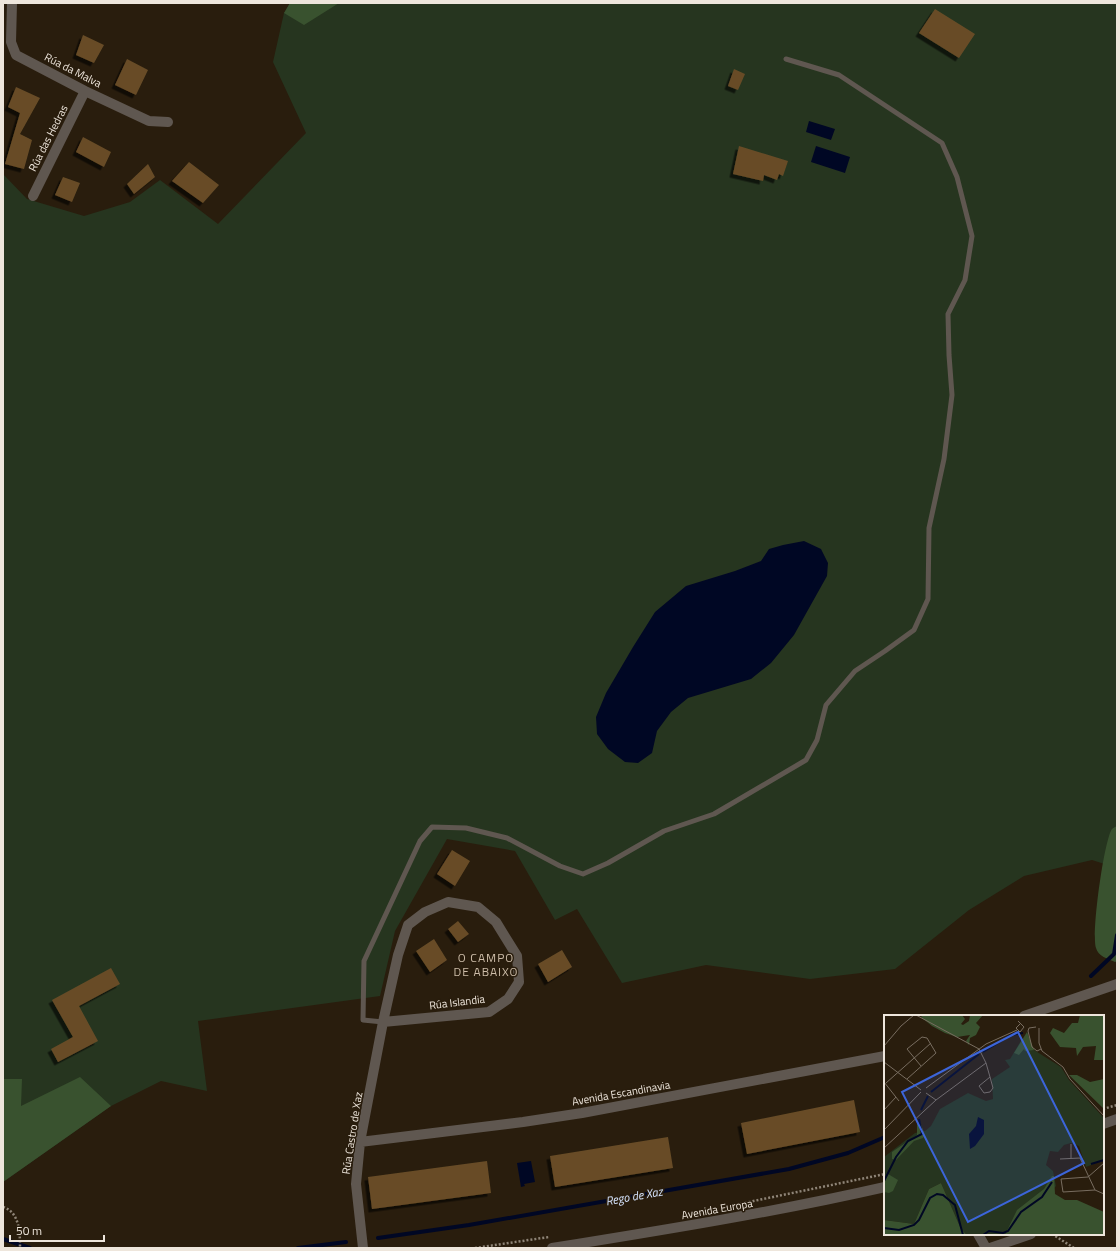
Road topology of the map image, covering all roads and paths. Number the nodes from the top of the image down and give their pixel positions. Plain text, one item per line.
1 (12, 3) edge
2 (786, 59) dead end
3 (85, 91) junction
4 (168, 122) dead end
5 (33, 196) dead end
6 (1117, 984) edge
7 (1027, 1015) edge
8 (383, 1022) junction
9 (884, 1056) edge
10 (1117, 1104) edge
11 (1104, 1109) edge
12 (1117, 1119) edge
13 (1104, 1124) edge
14 (360, 1142) junction
15 (884, 1174) edge
16 (884, 1187) edge
17 (727, 1206) dead end
18 (3, 1207) edge
19 (979, 1235) edge
20 (1028, 1235) edge
21 (1054, 1235) edge
22 (551, 1237) dead end
23 (20, 1248) edge
24 (363, 1248) edge
25 (475, 1248) edge
26 (552, 1248) edge
27 (986, 1248) edge
28 (990, 1248) edge
29 (1074, 1248) edge

1 - 3 street, Rúa da Malva
2 - 8 lane
3 - 4 street, Rúa da Malva
3 - 5 street, Rúa das Hedras
6 - 7 street
8 - 8 street, Rúa Islandia
8 - 14 street, Rúa Castro de Xaz
9 - 14 street, Avenida Escandinavia
10 - 11 path
12 - 13 street
14 - 24 street, Rúa Castro de Xaz
15 - 17 path
16 - 26 street, Avenida Europa
18 - 23 path
19 - 27 street
20 - 28 street
21 - 29 path
22 - 25 path

